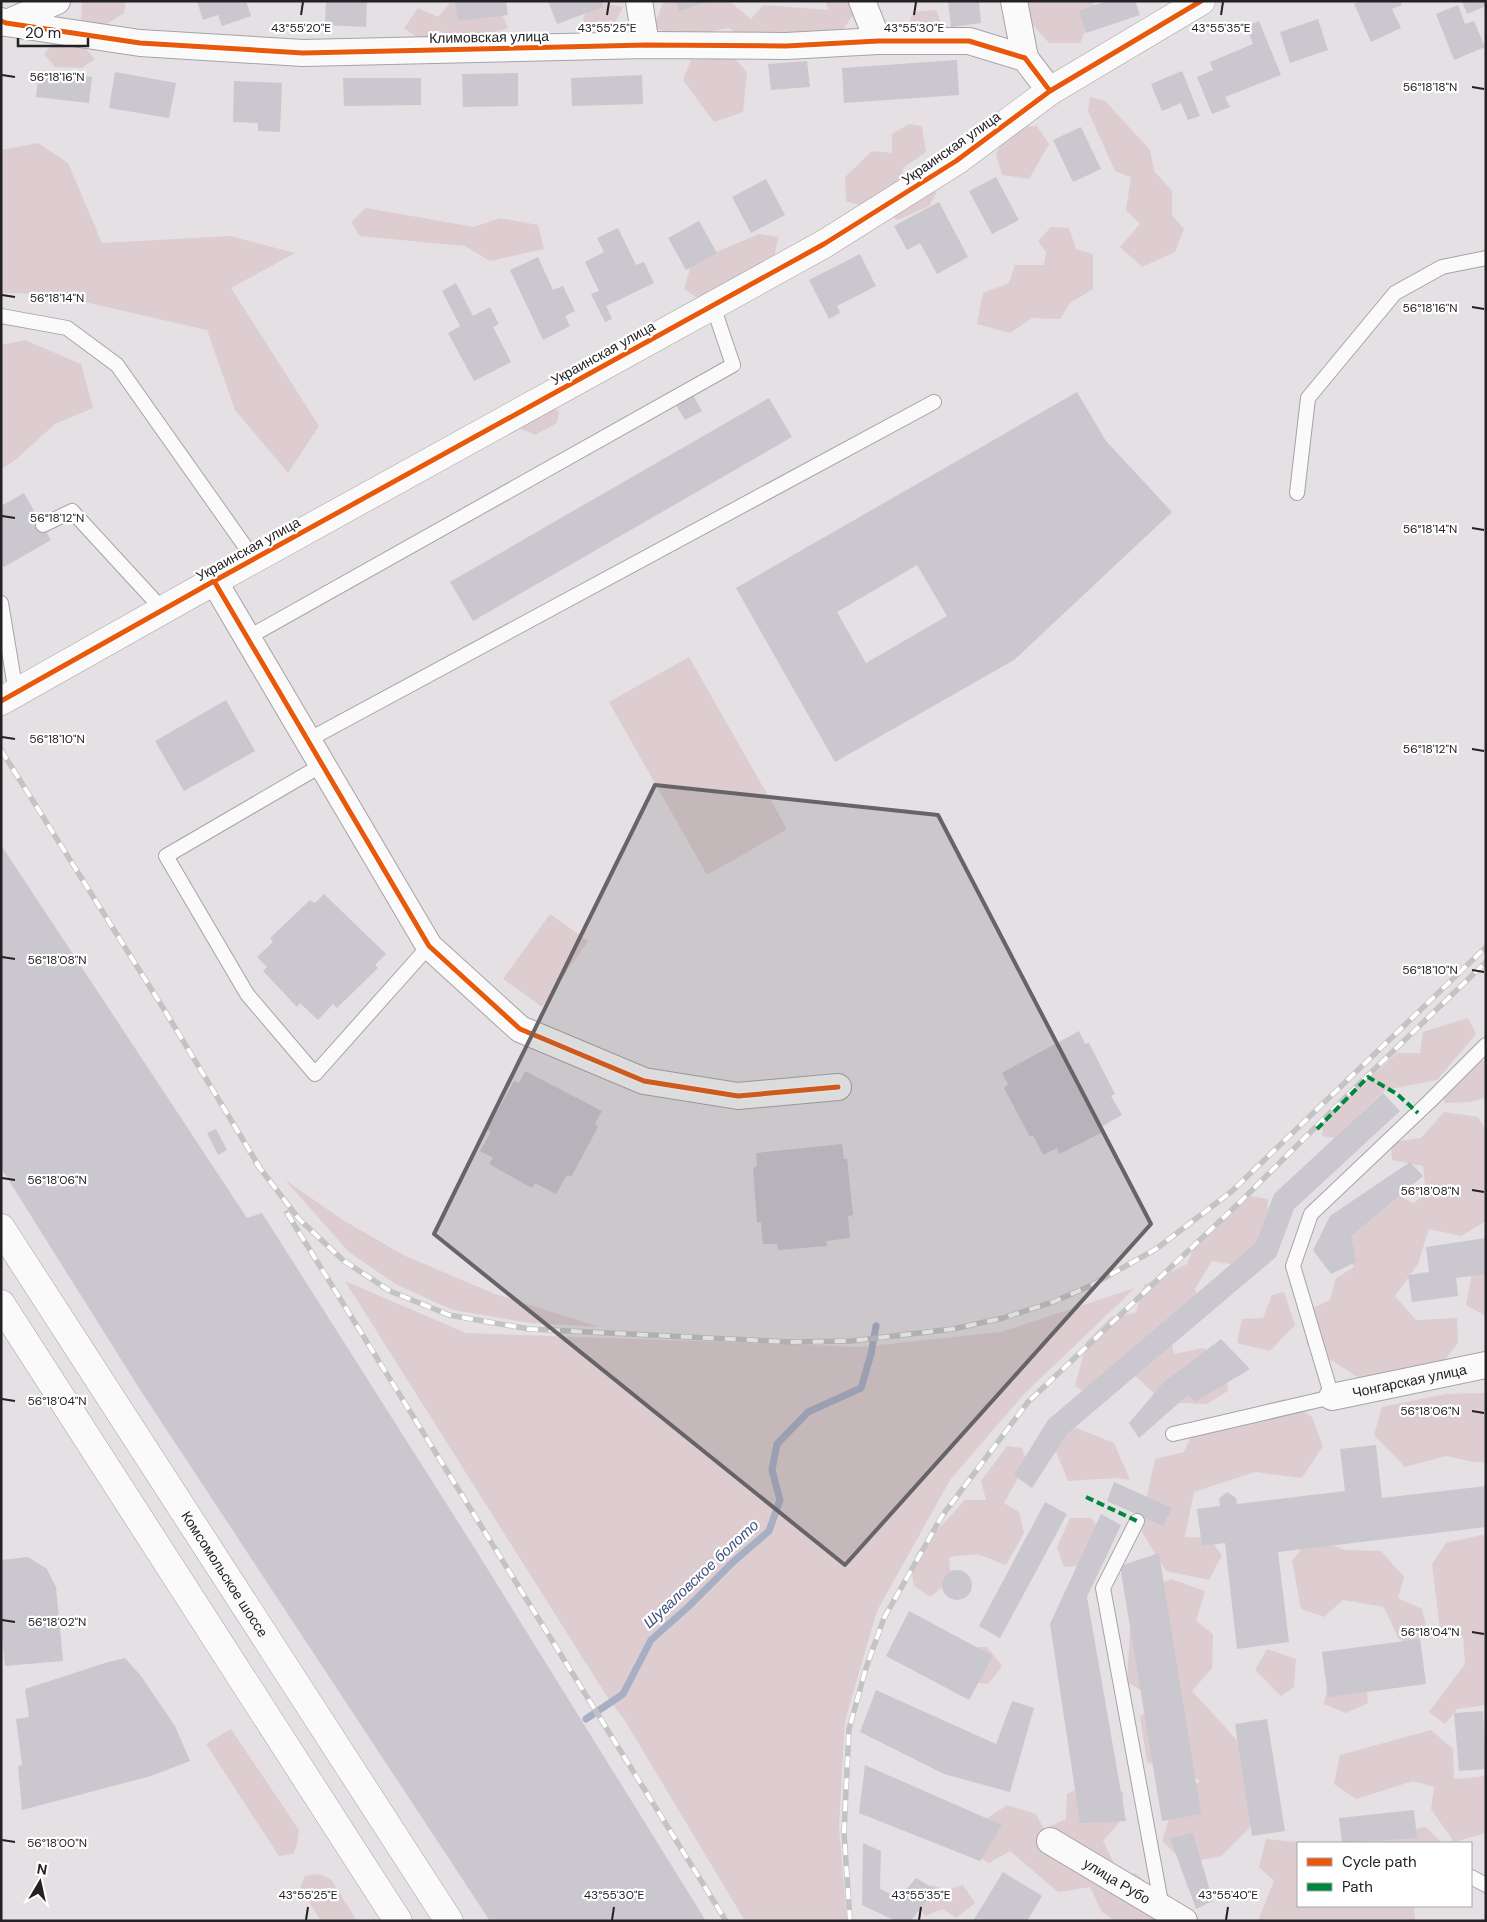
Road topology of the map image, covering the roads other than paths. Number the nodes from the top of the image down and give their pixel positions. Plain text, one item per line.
1 (57, 1) edge
2 (639, 1) edge
3 (862, 1) edge
4 (1014, 1) edge
5 (1201, 1) edge
6 (4, 22) edge
7 (878, 41) junction
8 (646, 45) junction
9 (1025, 58) junction
10 (1050, 91) junction
11 (1486, 258) edge
12 (713, 306) junction
13 (1, 316) edge
14 (934, 402) dead end
15 (1297, 493) dead end
16 (43, 525) dead end
17 (254, 559) junction
18 (214, 581) junction
19 (1, 603) edge
20 (163, 610) junction
21 (248, 638) junction
22 (9, 697) edge
23 (308, 740) junction
24 (322, 765) junction
25 (429, 946) junction
26 (1486, 1045) edge
27 (838, 1087) dead end
28 (1, 1228) edge
29 (1, 1304) edge
30 (1486, 1365) edge
31 (1332, 1396) junction
32 (1173, 1434) dead end
33 (1137, 1521) dead end
34 (1050, 1840) dead end
35 (1472, 1877) edge
36 (1486, 1885) edge
37 (1173, 1914) edge
38 (398, 1921) edge
39 (449, 1921) edge

1 - 6 street
2 - 8 street
3 - 7 street
4 - 9 street
5 - 10 main road, Украинская улица
6 - 8 street, Климовская улица
7 - 8 street, Климовская улица
7 - 9 street, Климовская улица
9 - 10 street
10 - 12 main road, Украинская улица
11 - 15 lane
12 - 17 main road, Украинская улица
12 - 21 lane
13 - 17 lane
14 - 23 lane
16 - 20 lane
17 - 18 main road, Украинская улица
18 - 20 main road, Украинская улица
18 - 21 street
19 - 22 lane
20 - 22 main road, Украинская улица
21 - 23 street
23 - 24 street
24 - 25 street
24 - 25 lane
25 - 27 street
26 - 31 lane
28 - 39 main road, Комсомольское шоссе
29 - 38 main road
30 - 31 street, Чонгарская улица
31 - 32 lane
33 - 37 lane
34 - 37 street, улица Рубо
35 - 36 lane

